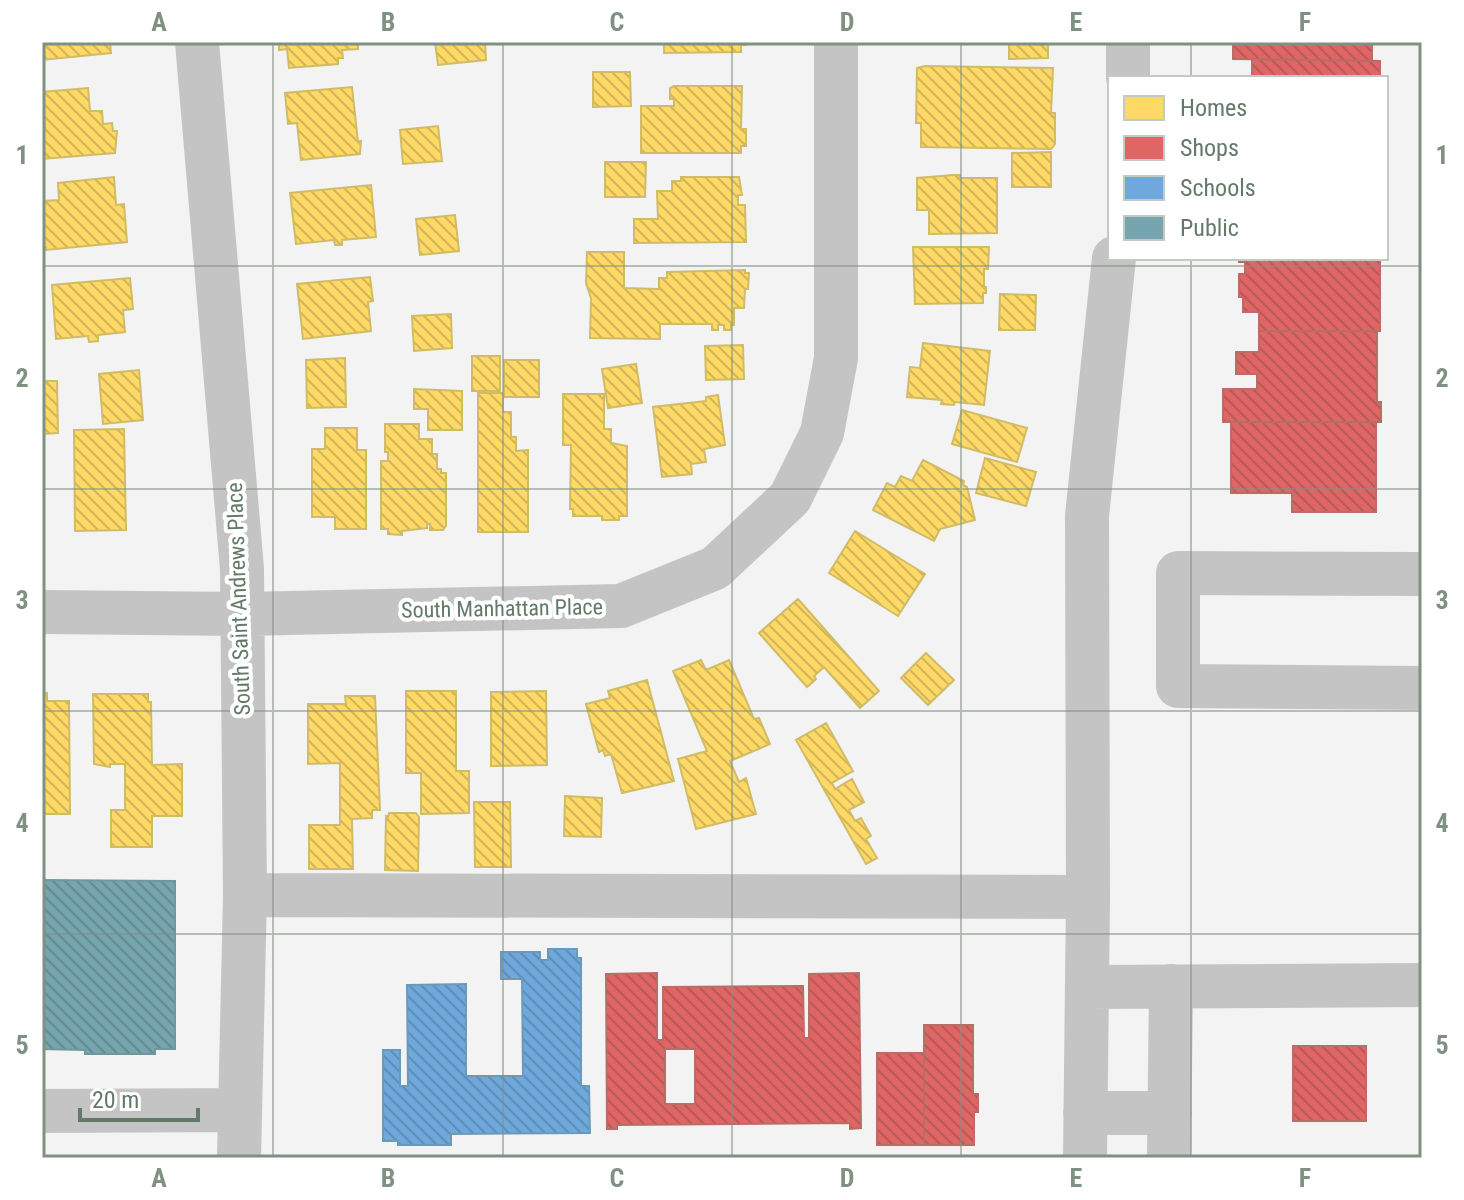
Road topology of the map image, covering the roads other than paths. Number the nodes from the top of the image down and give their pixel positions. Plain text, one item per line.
1 (197, 42) edge
2 (836, 42) edge
3 (1128, 42) edge
4 (1128, 76) edge
5 (1114, 260) edge
6 (1422, 574) edge
7 (42, 612) edge
8 (242, 614) junction
9 (1422, 688) edge
10 (245, 895) junction
11 (1088, 897) junction
12 (1422, 985) edge
13 (1171, 986) junction
14 (1087, 987) junction
15 (239, 1110) junction
16 (42, 1111) edge
17 (1085, 1113) junction
18 (1170, 1113) junction
19 (239, 1158) edge
20 (1085, 1158) edge
21 (1169, 1158) edge

1 - 8 street, South Saint Andrews Place
2 - 8 street, South Manhattan Place
3 - 4 street
5 - 11 street
6 - 9 street
7 - 8 street, South Manhattan Place
8 - 10 street, South Saint Andrews Place
10 - 11 street
10 - 15 street, South Saint Andrews Place
11 - 14 street
12 - 13 street
13 - 14 street
13 - 18 street
14 - 17 street
15 - 16 street
15 - 19 street, South Saint Andrews Place
17 - 18 street
17 - 20 street
18 - 21 street

